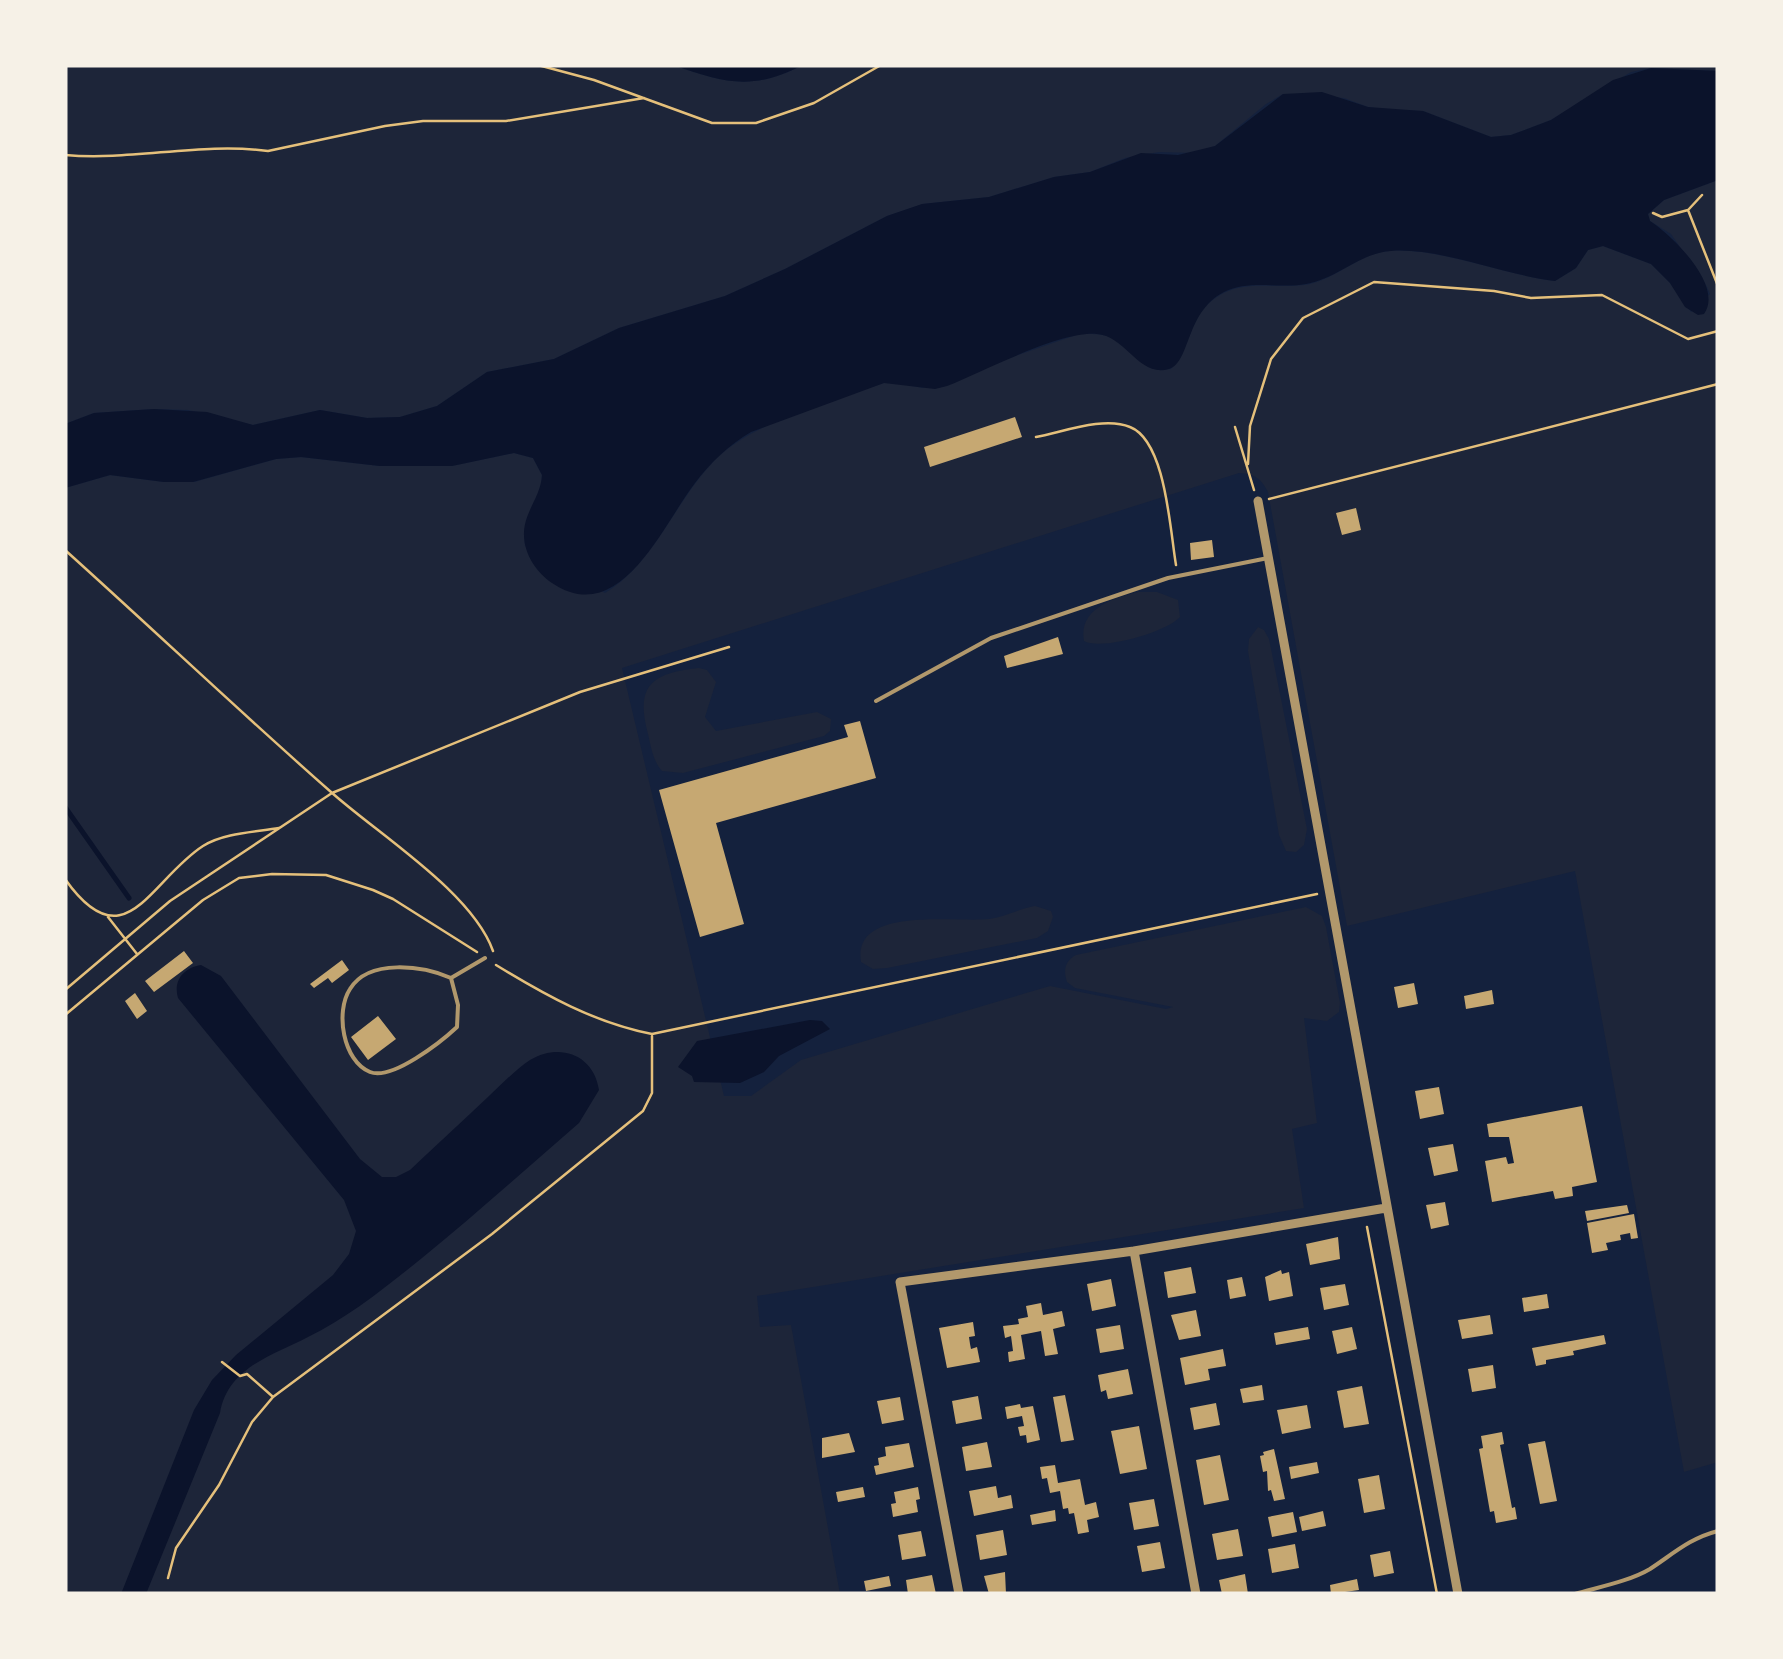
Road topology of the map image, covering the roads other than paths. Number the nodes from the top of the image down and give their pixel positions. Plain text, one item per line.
1 (1258, 502) road end
2 (1268, 558) junction
3 (876, 701) dead end
4 (485, 958) road end
5 (451, 978) junction
6 (1386, 1208) junction
7 (1134, 1252) junction
8 (1718, 1531) edge
9 (959, 1594) edge
10 (1196, 1594) edge
11 (1458, 1594) edge
12 (1576, 1594) edge

1 - 2 street
2 - 3 lane
2 - 6 street
4 - 5 lane
5 - 5 lane
6 - 7 street
6 - 11 street
7 - 9 street
7 - 10 street
8 - 12 lane

